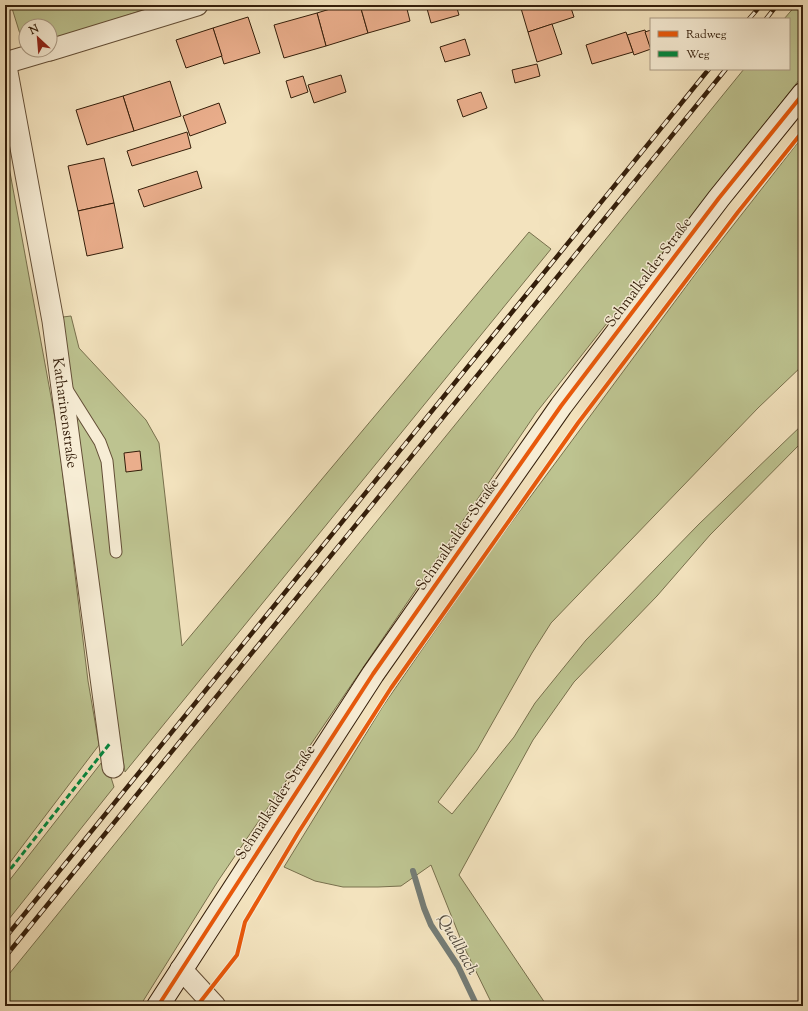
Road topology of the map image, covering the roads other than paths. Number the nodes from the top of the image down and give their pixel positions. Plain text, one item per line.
1 (197, 5) edge
2 (58, 47) edge
3 (20, 58) edge
4 (5, 62) edge
5 (803, 94) edge
6 (61, 380) junction
7 (116, 552) dead end
8 (113, 767) dead end
9 (181, 969) junction
10 (158, 1006) edge
11 (215, 1006) edge

1 - 2 street
3 - 4 street
4 - 6 street, Katharinenstraße
5 - 9 main road, Schmalkalder Straße
6 - 7 lane
6 - 8 street, Katharinenstraße
9 - 10 main road, Schmalkalder Straße
9 - 11 street

